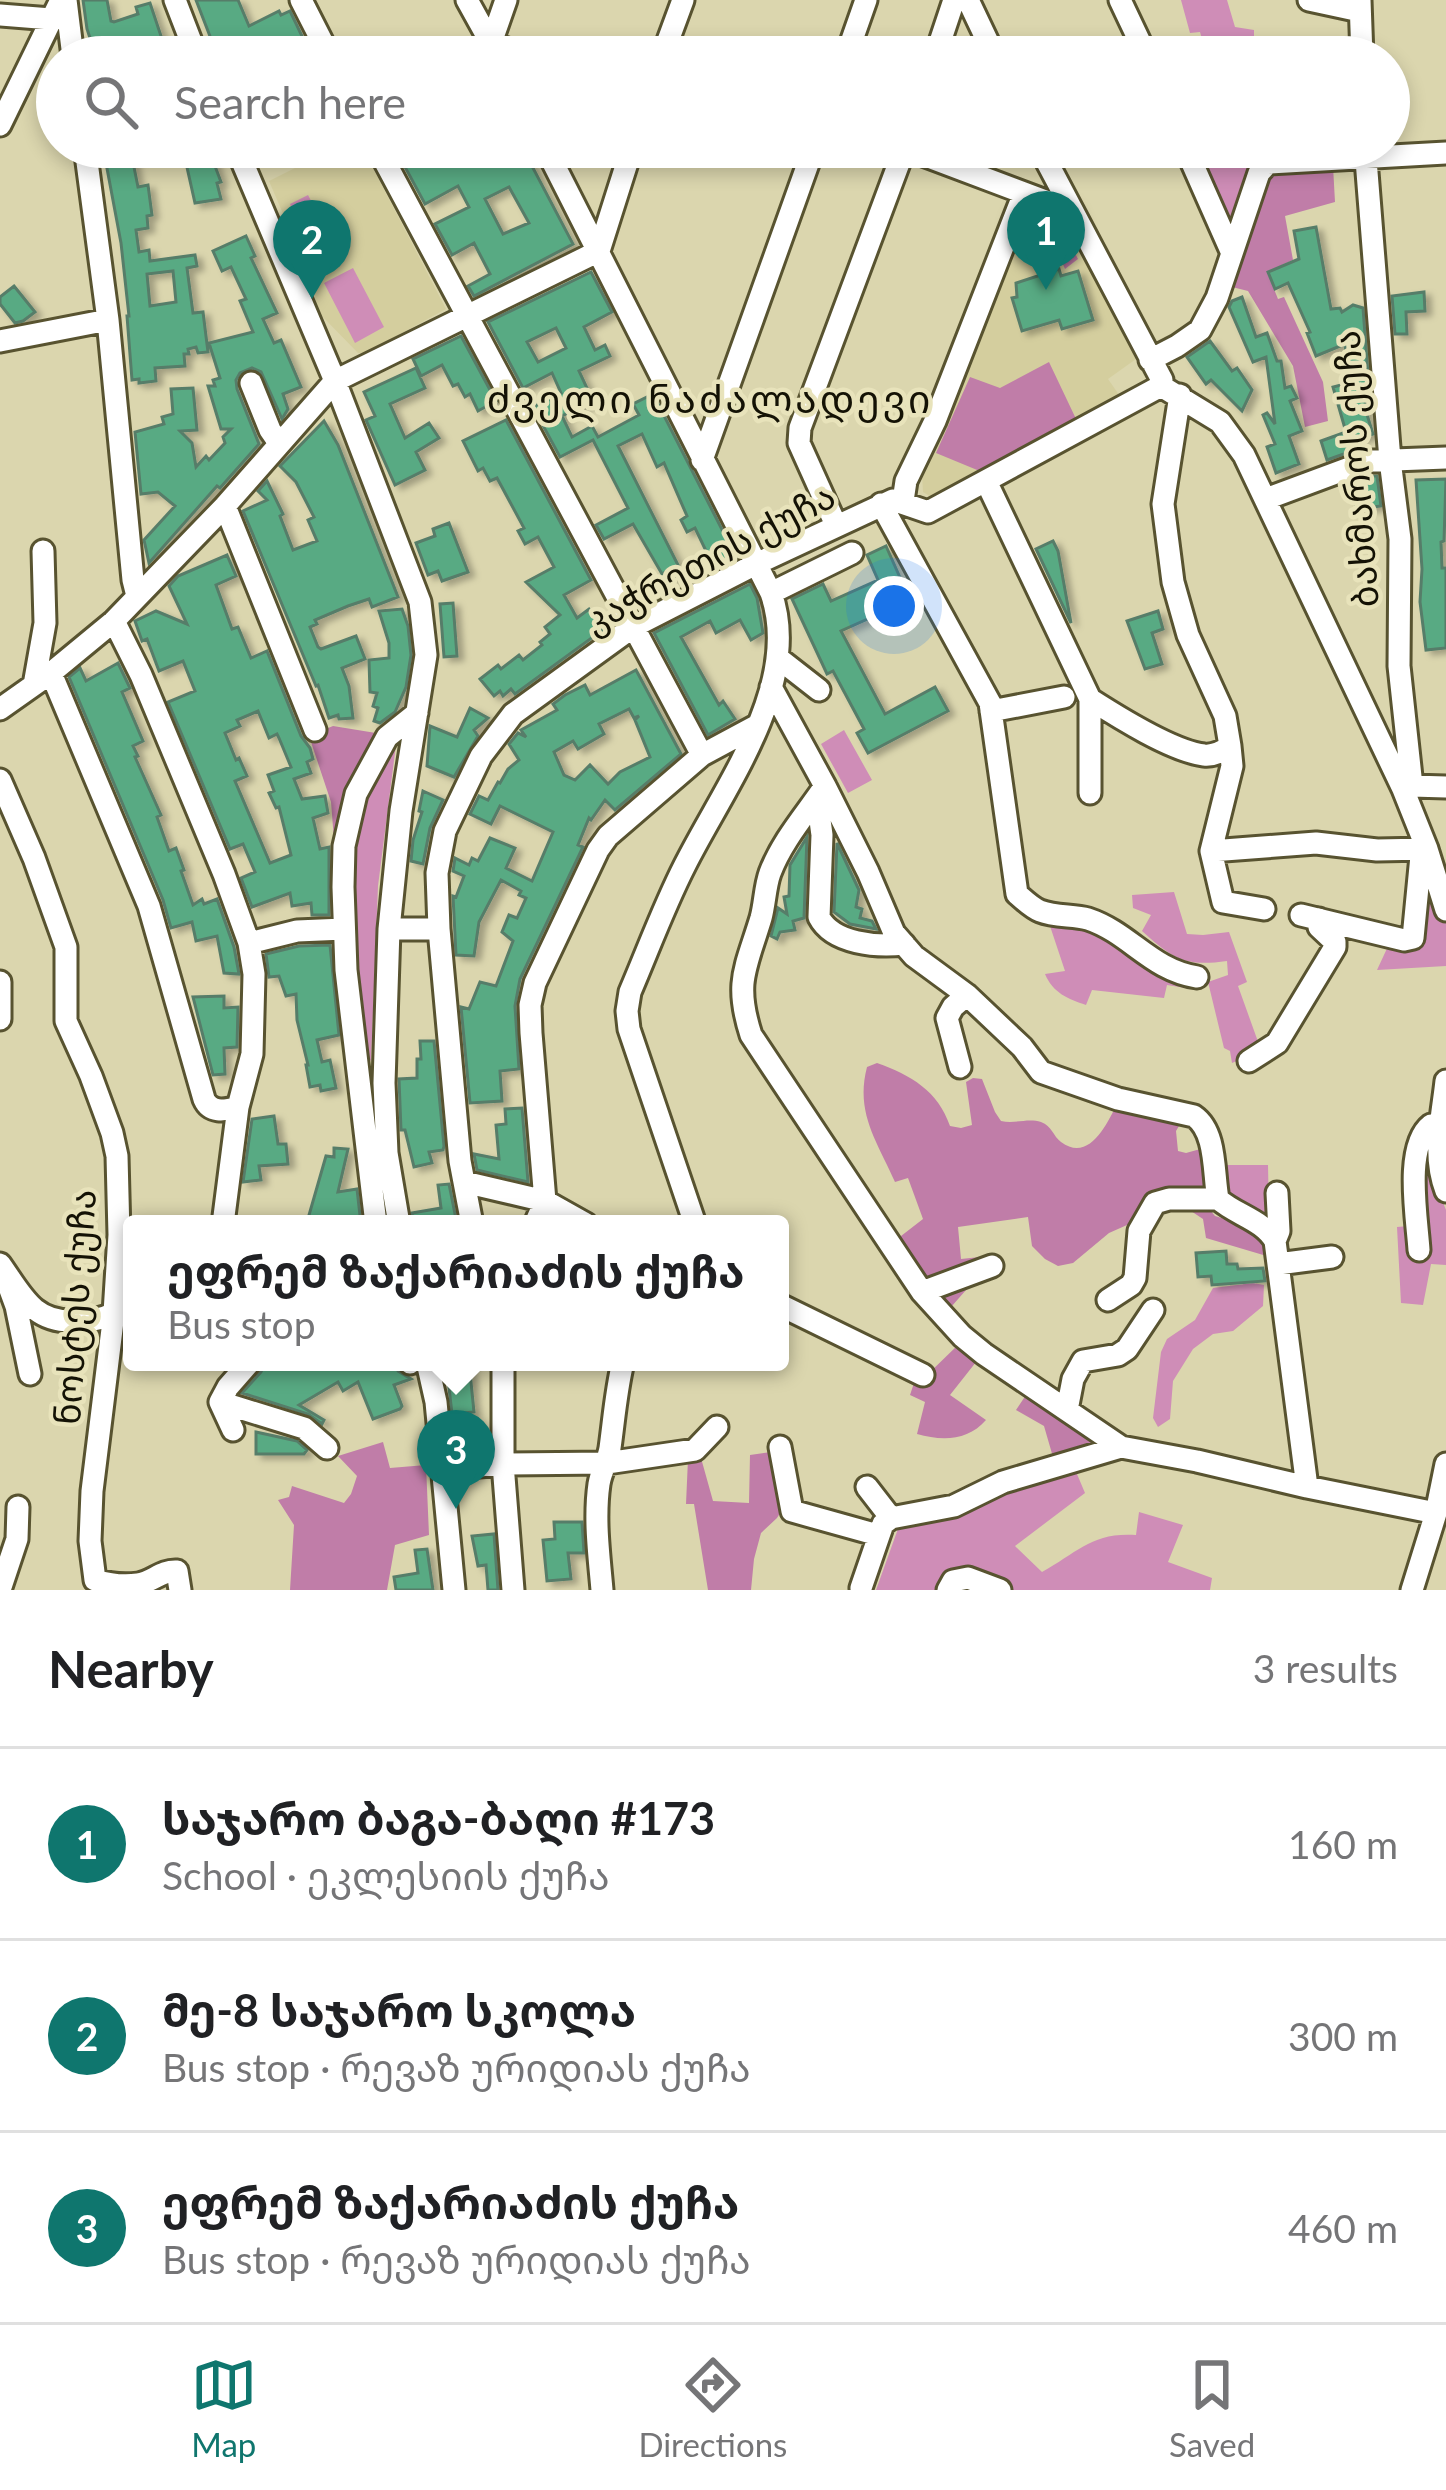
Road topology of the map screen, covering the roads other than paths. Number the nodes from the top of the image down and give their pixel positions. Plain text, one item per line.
1 (175, 0) edge
2 (301, 0) edge
3 (467, 0) edge
4 (506, 0) edge
5 (683, 0) edge
6 (866, 0) edge
7 (954, 0) edge
8 (968, 0) edge
9 (1120, 0) edge
10 (1310, 0) edge
11 (1360, 5) edge
12 (60, 6) edge
13 (0, 15) edge
14 (45, 36) edge
15 (68, 36) edge
16 (189, 36) edge
17 (319, 36) edge
18 (487, 36) edge
19 (498, 36) edge
20 (670, 36) edge
21 (853, 36) edge
22 (942, 36) edge
23 (985, 36) edge
24 (1137, 36) edge
25 (1361, 36) edge
26 (36, 54) edge
27 (0, 125) edge
28 (1410, 153) edge
29 (1446, 153) edge
30 (88, 168) edge
31 (245, 168) edge
32 (387, 168) edge
33 (556, 168) edge
34 (625, 168) edge
35 (806, 168) edge
36 (895, 168) edge
37 (957, 168) edge
38 (1050, 168) edge
39 (1194, 168) edge
40 (1263, 168) edge
41 (1366, 168) edge
42 (1024, 194) junction
43 (1072, 211) junction
44 (598, 251) junction
45 (1231, 251) junction
46 (466, 316) junction
47 (108, 320) junction
48 (0, 341) edge
49 (1150, 360) junction
50 (335, 381) junction
51 (251, 383) dead end
52 (1170, 391) junction
53 (279, 443) junction
54 (1446, 458) edge
55 (702, 460) junction
56 (1390, 460) junction
57 (986, 481) junction
58 (1266, 499) junction
59 (892, 502) junction
60 (225, 506) junction
61 (836, 525) junction
62 (43, 551) dead end
63 (853, 554) dead end
64 (756, 564) junction
65 (771, 592) junction
66 (137, 596) junction
67 (114, 621) junction
68 (632, 628) junction
69 (778, 658) junction
70 (43, 679) junction
71 (771, 687) junction
72 (819, 691) dead end
73 (1064, 697) dead end
74 (1090, 700) junction
75 (0, 709) edge
76 (991, 711) junction
77 (417, 713) junction
78 (756, 726) junction
79 (315, 730) dead end
80 (1230, 746) junction
81 (702, 755) junction
82 (0, 779) edge
83 (1446, 787) edge
84 (1408, 788) junction
85 (821, 792) junction
86 (1090, 793) dead end
87 (1427, 849) junction
88 (1210, 851) junction
89 (1442, 885) edge
90 (1264, 909) dead end
91 (1446, 910) edge
92 (389, 928) junction
93 (344, 929) junction
94 (439, 929) junction
95 (249, 943) junction
96 (904, 944) junction
97 (1197, 977) dead end
98 (0, 982) edge
99 (967, 995) junction
100 (0, 1019) edge
101 (1249, 1061) dead end
102 (960, 1067) dead end
103 (1446, 1081) edge
104 (238, 1107) junction
105 (1441, 1125) junction
106 (464, 1182) junction
107 (1446, 1191) edge
108 (1277, 1193) dead end
109 (1218, 1199) junction
110 (545, 1201) junction
111 (225, 1215) edge
112 (375, 1215) edge
113 (397, 1215) edge
114 (470, 1215) edge
115 (540, 1215) edge
116 (570, 1215) edge
117 (692, 1215) edge
118 (1275, 1241) junction
119 (1419, 1250) dead end
120 (1332, 1257) dead end
121 (1278, 1264) junction
122 (1, 1265) edge
123 (992, 1265) dead end
124 (922, 1292) junction
125 (1108, 1300) dead end
126 (789, 1309) edge
127 (1154, 1310) dead end
128 (114, 1313) junction
129 (1118, 1355) junction
130 (1146, 1361) dead end
131 (242, 1371) edge
132 (429, 1371) edge
133 (503, 1371) edge
134 (621, 1371) edge
135 (31, 1374) dead end
136 (923, 1375) dead end
137 (220, 1402) junction
138 (1066, 1409) junction
139 (717, 1427) dead end
140 (233, 1430) dead end
141 (780, 1447) dead end
142 (1120, 1447) junction
143 (327, 1448) dead end
144 (607, 1462) junction
145 (503, 1464) junction
146 (1446, 1465) edge
147 (442, 1469) junction
148 (867, 1487) dead end
149 (1307, 1487) junction
150 (18, 1508) dead end
151 (1436, 1513) junction
152 (885, 1527) junction
153 (451, 1585) edge
154 (861, 1588) edge
155 (0, 1590) edge
156 (180, 1590) edge
157 (513, 1590) edge
158 (602, 1590) edge
159 (948, 1590) edge
160 (1000, 1590) edge
161 (1412, 1590) edge

1 - 16 street
2 - 17 street
3 - 18 street
4 - 19 street
5 - 20 street
6 - 21 street
7 - 22 street
8 - 23 street
9 - 24 street
10 - 11 street
11 - 25 street
12 - 13 street
12 - 14 street
12 - 15 street
26 - 27 street
28 - 29 street
30 - 47 street
31 - 50 street
32 - 46 street
33 - 44 street
34 - 44 street
35 - 55 street
36 - 61 street
37 - 42 street
38 - 43 street
39 - 45 street
40 - 45 street
41 - 56 street, ბახმაროს ქუჩა
42 - 43 street
42 - 59 street
43 - 49 street
44 - 46 street
44 - 55 street
45 - 49 street
46 - 50 street
46 - 68 street
47 - 48 street
47 - 66 street
49 - 52 street
50 - 53 street
50 - 77 street
51 - 53 street
52 - 57 street, კაჭრეთის ქუჩა
52 - 58 street
52 - 80 street
53 - 60 street
54 - 56 street
55 - 64 street
56 - 58 street
56 - 84 street, ბახმაროს ქუჩა
57 - 59 street, კაჭრეთის ქუჩა
57 - 74 street
58 - 84 street
59 - 61 street, კაჭრეთის ქუჩა
59 - 76 street
60 - 66 street
60 - 79 street
61 - 64 street, კაჭრეთის ქუჩა
62 - 70 street
63 - 65 street
64 - 65 street
64 - 68 street, კაჭრეთის ქუჩა
65 - 69 street
66 - 67 street
67 - 70 street
67 - 95 street
68 - 81 street
68 - 94 street, კაჭრეთის ქუჩა
69 - 71 street
69 - 72 street
70 - 75 street
70 - 104 street
71 - 78 street
71 - 85 street
73 - 76 street
74 - 80 street
74 - 86 street
76 - 97 street
77 - 92 street
77 - 93 street
78 - 81 street
78 - 117 street
80 - 88 street
81 - 110 street
82 - 128 street, ნოსტეს ქუჩა
83 - 84 street
84 - 87 street
85 - 96 street
85 - 96 street
85 - 124 street
87 - 88 street
87 - 89 street
87 - 101 street
88 - 90 street
89 - 91 street
92 - 94 street
92 - 113 street
93 - 95 street
93 - 112 street
94 - 106 street, კაჭრეთის ქუჩა
95 - 104 street
96 - 99 street
98 - 100 street
99 - 102 street
99 - 109 street
103 - 105 street
104 - 111 street
105 - 107 street
105 - 119 street
106 - 110 street
106 - 114 street, კაჭრეთის ქუჩა
108 - 118 street
109 - 118 street
109 - 125 street
110 - 115 street
110 - 116 street
118 - 121 street
120 - 121 street
121 - 149 street
122 - 128 street
122 - 135 street
123 - 124 street
124 - 138 street
126 - 136 street
127 - 129 street
128 - 156 street, ნოსტეს ქუჩა
129 - 130 street
129 - 138 street
131 - 137 street
132 - 147 street
133 - 145 street
134 - 144 street
137 - 140 street
137 - 143 street
138 - 142 street
139 - 144 street
141 - 152 street
142 - 149 street
142 - 152 street
144 - 145 street
144 - 158 street
145 - 147 street
145 - 157 street
146 - 151 street
147 - 153 street
148 - 152 street
149 - 151 street
150 - 155 street
151 - 161 street
152 - 154 street
159 - 160 street

